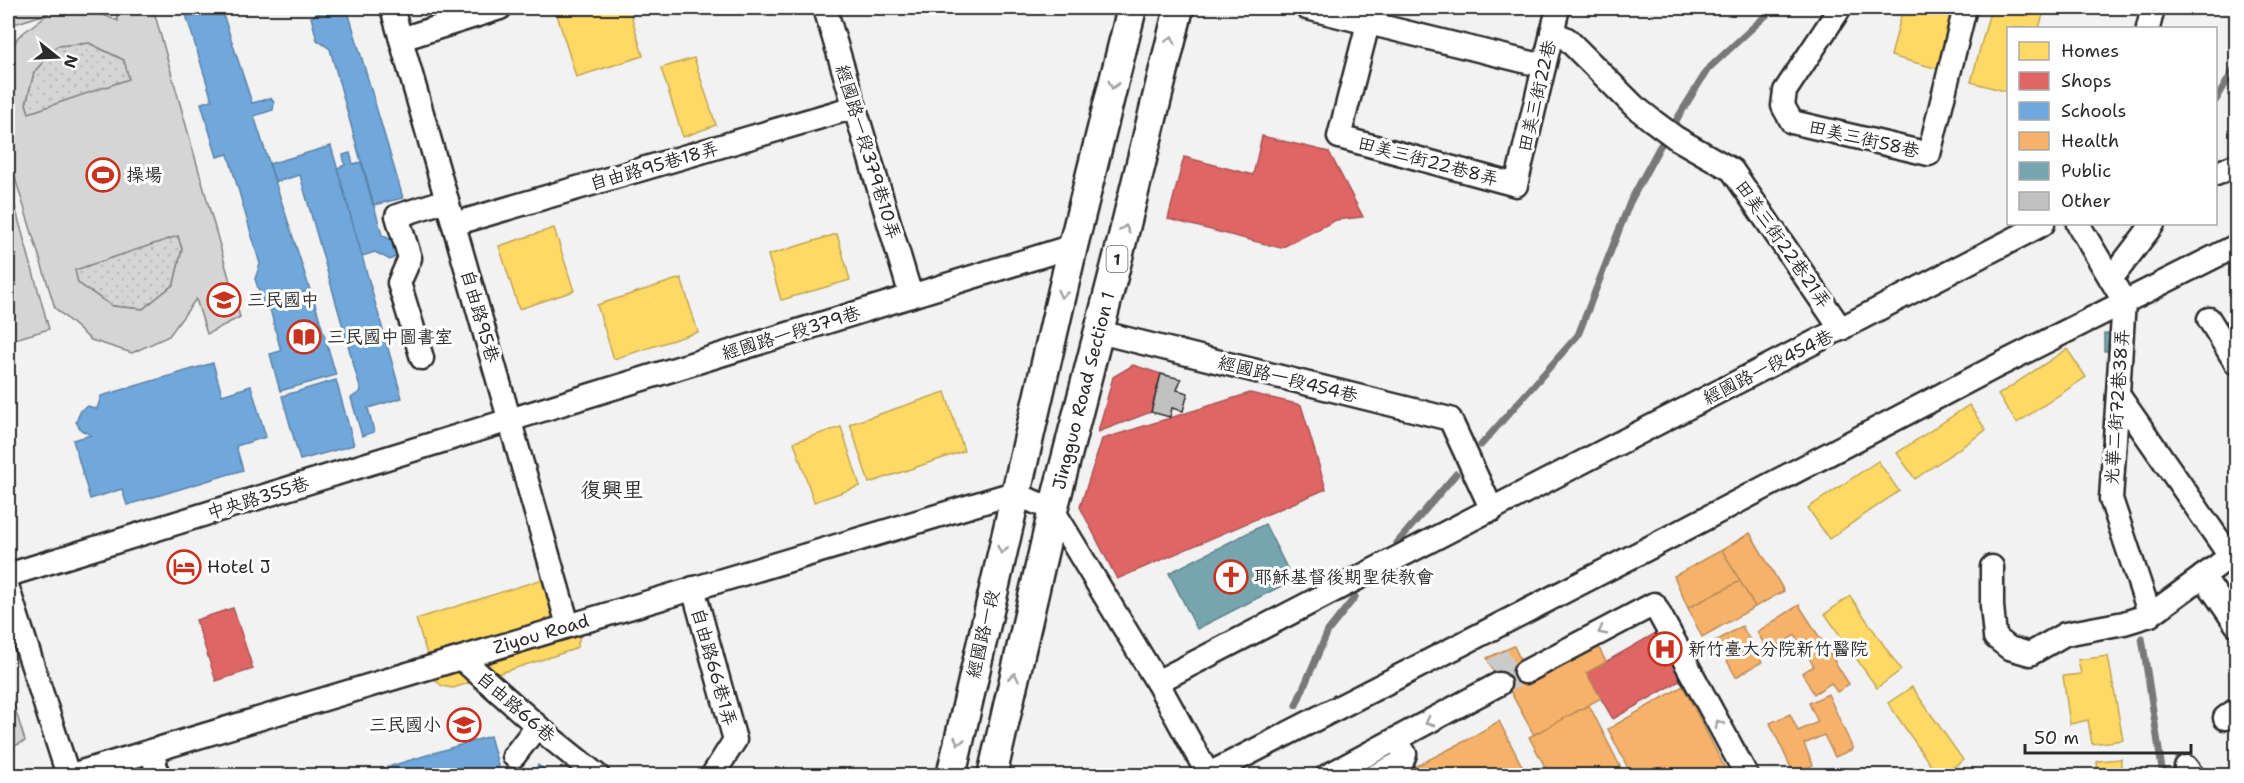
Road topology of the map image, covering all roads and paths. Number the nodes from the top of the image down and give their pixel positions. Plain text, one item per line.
1 (392, 8) edge
2 (501, 8) edge
3 (825, 8) edge
4 (1132, 8) edge
5 (1179, 8) edge
6 (1307, 8) edge
7 (1558, 8) edge
8 (1840, 8) edge
9 (1965, 8) edge
10 (2153, 8) edge
11 (1370, 15) edge
12 (2148, 27) edge
13 (1552, 32) junction
14 (401, 39) junction
15 (1544, 66) junction
16 (855, 107) junction
17 (2236, 165) edge
18 (2217, 174) edge
19 (1516, 185) joint
20 (447, 200) junction
21 (454, 225) junction
22 (2041, 225) edge
23 (2079, 225) edge
24 (2152, 225) edge
25 (1073, 246) junction
26 (2236, 246) edge
27 (2111, 279) junction
28 (911, 296) junction
29 (2124, 301) junction
30 (2209, 319) dead end
31 (1841, 329) junction
32 (1099, 332) junction
33 (422, 358) dead end
34 (2236, 363) edge
35 (2119, 396) junction
36 (510, 420) junction
37 (1014, 493) junction
38 (1053, 510) junction
39 (1492, 510) junction
40 (2233, 554) edge
41 (1992, 567) dead end
42 (8, 575) edge
43 (2203, 576) junction
44 (693, 588) junction
45 (8, 589) edge
46 (2150, 615) junction
47 (2236, 624) edge
48 (568, 625) junction
49 (462, 659) junction
50 (1522, 664) tunnel mouth
51 (1496, 677) tunnel mouth
52 (1157, 682) junction
53 (537, 726) junction
54 (1391, 742) junction
55 (153, 750) junction
56 (514, 756) dead end
57 (1209, 775) edge
58 (68, 776) edge
59 (157, 776) edge
60 (598, 776) edge
61 (712, 776) edge
62 (951, 776) edge
63 (992, 776) edge
64 (1327, 776) edge
65 (1375, 776) edge
66 (1747, 776) edge

1 - 14 street, 自由路95巷
2 - 14 street
3 - 16 street, 經國路一段379巷10弄
4 -> 25 main road
32 -> 5 main road, Jingguo Road Section 1 / 1
6 - 11 street
7 - 13 street, 田美三街22巷
8 - 9 street, 田美三街58巷
10 - 12 street
11 - 15 street
11 - 19 street, 田美三街22巷8弄
13 - 15 street, 田美三街22巷
13 - 31 street, 田美三街22巷21弄
14 - 20 street, 自由路95巷
15 - 19 street, 田美三街22巷
16 - 21 street, 自由路95巷18弄
16 - 28 street, 經國路一段379巷10弄
17 - 18 street
20 - 21 street, 自由路95巷
20 - 33 street
21 - 36 street, 自由路95巷
22 - 31 street, 經國路一段454巷
23 - 27 street
24 - 27 street
25 - 28 street, 經國路一段379巷
25 -> 37 main road
26 - 29 street
27 - 29 street
28 - 36 street, 經國路一段379巷
29 - 35 street, 光華二街72巷38弄
29 - 57 street
30 - 34 street
31 - 39 street, 經國路一段454巷
32 - 38 main road, Jingguo Road Section 1 / 1
32 - 39 street, 經國路一段454巷
35 - 40 street
35 - 46 street, 光華二街72巷38弄
36 - 42 street, 中央路355巷
36 - 48 street, 自由路95巷
37 - 38 street
37 - 44 street, Ziyou Road
37 -> 62 main road, 經國路一段
38 - 52 street
63 -> 38 main road, Jingguo Road Section 1 / 1
39 - 52 street, 經國路一段454巷
40 - 43 street
41 - 46 street
43 - 46 street
43 - 47 street
44 - 48 street, Ziyou Road
44 - 61 street, 自由路66巷1弄
45 - 58 street
48 - 49 street, Ziyou Road
49 - 53 street, 自由路66巷
49 - 55 street, Ziyou Road
66 -> 50 street
51 -> 54 street
52 - 57 street
53 - 56 street
53 - 60 street, 自由路66巷
54 - 64 street
54 - 65 street
55 - 58 street, Ziyou Road
55 - 59 street

